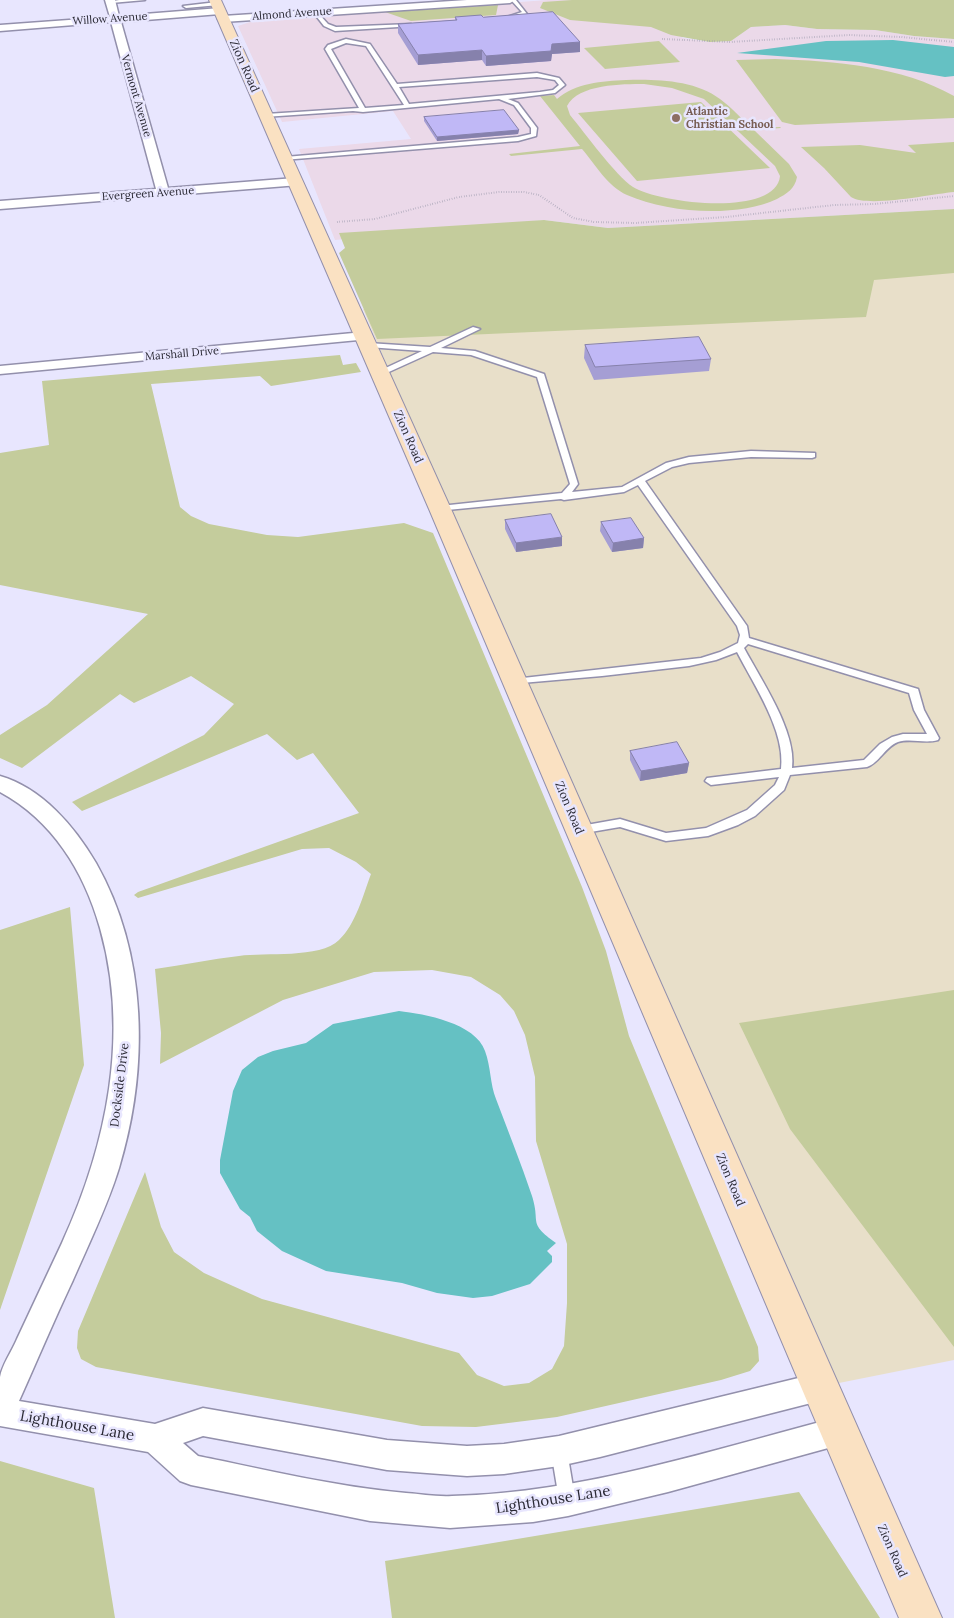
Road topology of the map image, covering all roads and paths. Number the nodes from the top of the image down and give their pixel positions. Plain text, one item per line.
1 (143, 0) edge
2 (183, 0) edge
3 (511, 0) edge
4 (111, 1) edge
5 (398, 4) edge
6 (218, 9) edge
7 (187, 10) junction
8 (315, 13) junction
9 (115, 19) junction
10 (500, 19) edge
11 (420, 26) edge
12 (0, 28) edge
13 (662, 40) dead end
14 (954, 42) edge
15 (395, 86) junction
16 (500, 97) junction
17 (407, 105) junction
18 (363, 110) junction
19 (267, 119) junction
20 (290, 171) junction
21 (163, 193) junction
22 (954, 196) edge
23 (0, 204) edge
24 (332, 222) dead end
25 (476, 329) dead end
26 (366, 341) junction
27 (432, 350) junction
28 (0, 370) edge
29 (380, 374) junction
30 (812, 455) dead end
31 (640, 481) junction
32 (564, 496) junction
33 (440, 509) junction
34 (742, 643) junction
35 (514, 682) junction
36 (786, 772) junction
37 (711, 781) dead end
38 (0, 783) edge
39 (579, 830) junction
40 (820, 1387) junction
41 (0, 1410) edge
42 (839, 1432) junction
43 (155, 1439) junction
44 (559, 1451) junction
45 (568, 1500) junction
46 (921, 1618) edge

1 - 4 lane
2 - 7 lane
3 - 5 street, Almond Avenue
3 - 10 lane
4 - 9 street, Vermont Avenue
5 - 8 street, Almond Avenue
6 - 7 street, Willow Avenue
6 - 8 street, Almond Avenue
6 - 19 street, Zion Road
7 - 9 street, Willow Avenue
8 - 11 lane
9 - 12 street, Willow Avenue
9 - 21 street, Vermont Avenue
13 - 14 path
15 - 16 lane
15 - 17 lane
15 - 18 lane
16 - 17 lane
16 - 20 lane
17 - 18 lane
18 - 19 lane
19 - 20 street, Zion Road
20 - 21 street, Evergreen Avenue
20 - 26 street, Zion Road
21 - 23 street, Evergreen Avenue
22 - 24 path
25 - 27 lane
26 - 27 lane
26 - 28 street, Marshall Drive
26 - 29 street, Zion Road
27 - 29 lane
27 - 32 lane
29 - 33 street, Zion Road
30 - 31 lane
31 - 32 lane
31 - 34 lane
32 - 33 lane
33 - 35 street, Zion Road
34 - 35 lane
34 - 36 lane
34 - 36 lane
35 - 39 street, Zion Road
36 - 37 lane
36 - 39 lane
38 - 41 street, Dockside Drive
39 - 40 street, Zion Road
40 - 42 street, Zion Road
40 - 44 street, Lighthouse Lane
41 - 43 street, Lighthouse Lane
42 - 45 street, Lighthouse Lane
42 - 46 street, Zion Road
43 - 44 street, Lighthouse Lane
43 - 45 street, Lighthouse Lane
44 - 45 lane

